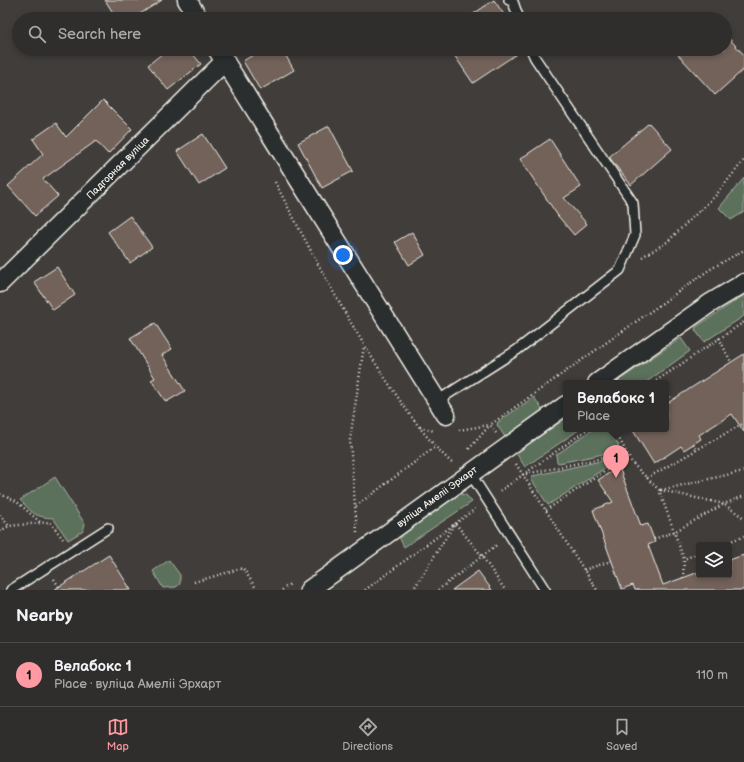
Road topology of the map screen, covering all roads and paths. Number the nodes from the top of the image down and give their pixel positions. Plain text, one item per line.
1 (187, 0) edge
2 (509, 0) edge
3 (194, 12) edge
4 (517, 12) edge
5 (220, 56) edge
6 (222, 56) edge
7 (534, 56) edge
8 (744, 160) edge
9 (274, 181) dead end
10 (744, 250) edge
11 (620, 270) junction
12 (0, 283) edge
13 (744, 283) edge
14 (744, 322) edge
15 (719, 338) junction
16 (364, 345) junction
17 (732, 362) dead end
18 (660, 379) edge
19 (602, 380) edge
20 (669, 395) edge
21 (672, 400) dead end
22 (563, 407) edge
23 (441, 408) joint
24 (744, 423) edge
25 (490, 425) junction
26 (584, 432) edge
27 (616, 432) edge
28 (693, 444) dead end
29 (435, 447) junction
30 (506, 448) junction
31 (697, 450) junction
32 (465, 454) dead end
33 (628, 455) junction
34 (744, 471) edge
35 (470, 474) junction
36 (524, 474) junction
37 (647, 478) junction
38 (659, 490) junction
39 (0, 494) edge
40 (744, 496) edge
41 (487, 500) junction
42 (724, 504) junction
43 (356, 507) junction
44 (546, 510) junction
45 (1, 517) edge
46 (744, 518) edge
47 (41, 523) junction
48 (455, 524) junction
49 (10, 526) junction
50 (108, 528) dead end
51 (0, 531) edge
52 (674, 532) junction
53 (510, 535) junction
54 (744, 536) edge
55 (654, 539) dead end
56 (729, 542) edge
57 (72, 551) junction
58 (361, 552) junction
59 (696, 554) edge
60 (482, 556) junction
61 (684, 559) junction
62 (611, 561) dead end
63 (584, 570) junction
64 (54, 578) dead end
65 (683, 578) dead end
66 (194, 582) dead end
67 (59, 587) dead end
68 (11, 590) edge
69 (258, 590) edge
70 (308, 590) edge
71 (365, 590) edge
72 (413, 590) edge
73 (438, 590) edge
74 (505, 590) edge
75 (545, 590) edge
76 (597, 590) edge

1 - 3 street
2 - 4 lane
5 - 12 street, Падгорная вуліца
6 - 23 street
7 - 11 lane
8 - 11 path
9 - 16 path
10 - 25 path
11 - 23 lane
13 - 19 street
14 - 15 path
15 - 17 path
15 - 18 path
16 - 29 path
16 - 43 path
20 - 21 path
22 - 30 street, вуліца Амеліі Эрхарт
24 - 31 path
25 - 30 path
25 - 32 path
26 - 36 path
27 - 33 path
28 - 31 path
29 - 35 path
29 - 43 path
30 - 35 street, вуліца Амеліі Эрхарт
30 - 36 path
31 - 37 path
33 - 36 path
33 - 37 path
33 - 44 path
34 - 38 path
35 - 41 lane
35 - 58 street, вуліца Амеліі Эрхарт
36 - 41 path
36 - 44 path
37 - 38 path
38 - 42 path
38 - 52 path
39 - 47 path
40 - 42 path
41 - 48 path
41 - 53 lane
42 - 46 path
42 - 52 path
43 - 58 path
44 - 63 path
45 - 49 path
47 - 49 path
47 - 57 path
48 - 60 path
48 - 71 path
48 - 72 path
49 - 51 path
50 - 57 lane
52 - 55 path
52 - 61 path
53 - 60 path
53 - 75 lane
54 - 56 path
57 - 68 lane
58 - 70 street, вуліца Амеліі Эрхарт
59 - 61 path
60 - 73 path
60 - 74 path
61 - 65 path
62 - 63 path
63 - 76 path
64 - 67 path
66 - 69 path

